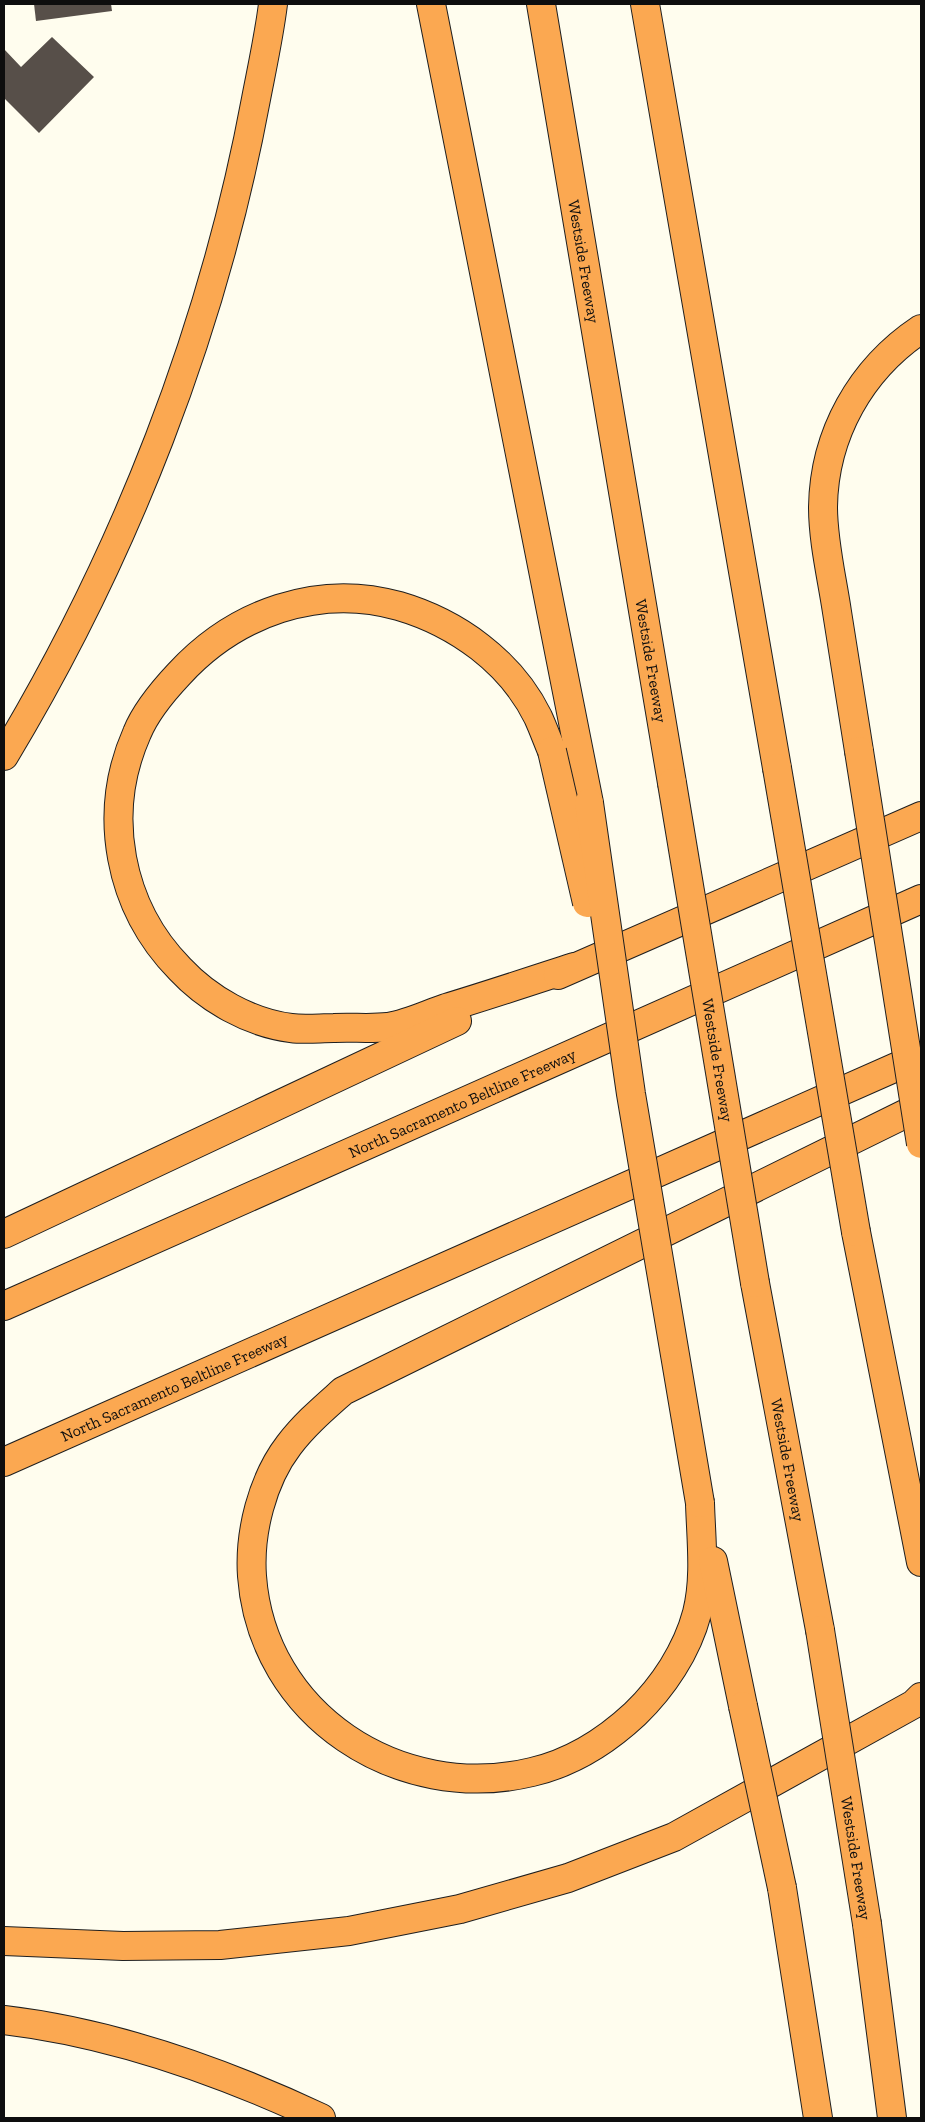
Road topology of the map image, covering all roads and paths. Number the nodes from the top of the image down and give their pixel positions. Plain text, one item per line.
1 (273, 4) edge
2 (431, 4) edge
3 (541, 4) edge
4 (645, 4) edge
5 (921, 329) edge
6 (4, 756) edge
7 (921, 816) edge
8 (921, 899) edge
9 (574, 967) junction
10 (921, 1056) edge
11 (631, 1094) junction
12 (921, 1106) edge
13 (921, 1144) edge
14 (4, 1234) edge
15 (4, 1306) edge
16 (4, 1462) edge
17 (700, 1503) junction
18 (921, 1562) edge
19 (921, 1697) edge
20 (4, 1941) edge
21 (4, 2020) edge
22 (321, 2118) edge
23 (818, 2118) edge
24 (892, 2118) edge

1 - 6 highway
2 - 11 highway, bridge
3 - 24 highway, Westside Freeway, bridge
4 - 18 highway, bridge
5 - 13 highway, bridge
7 - 9 highway
8 - 15 highway, North Sacramento Beltline Freeway
9 - 11 highway, bridge
9 - 14 highway
10 - 16 highway, North Sacramento Beltline Freeway
11 - 17 highway, bridge
12 - 17 highway
17 - 23 highway, bridge
19 - 20 highway
21 - 22 highway

